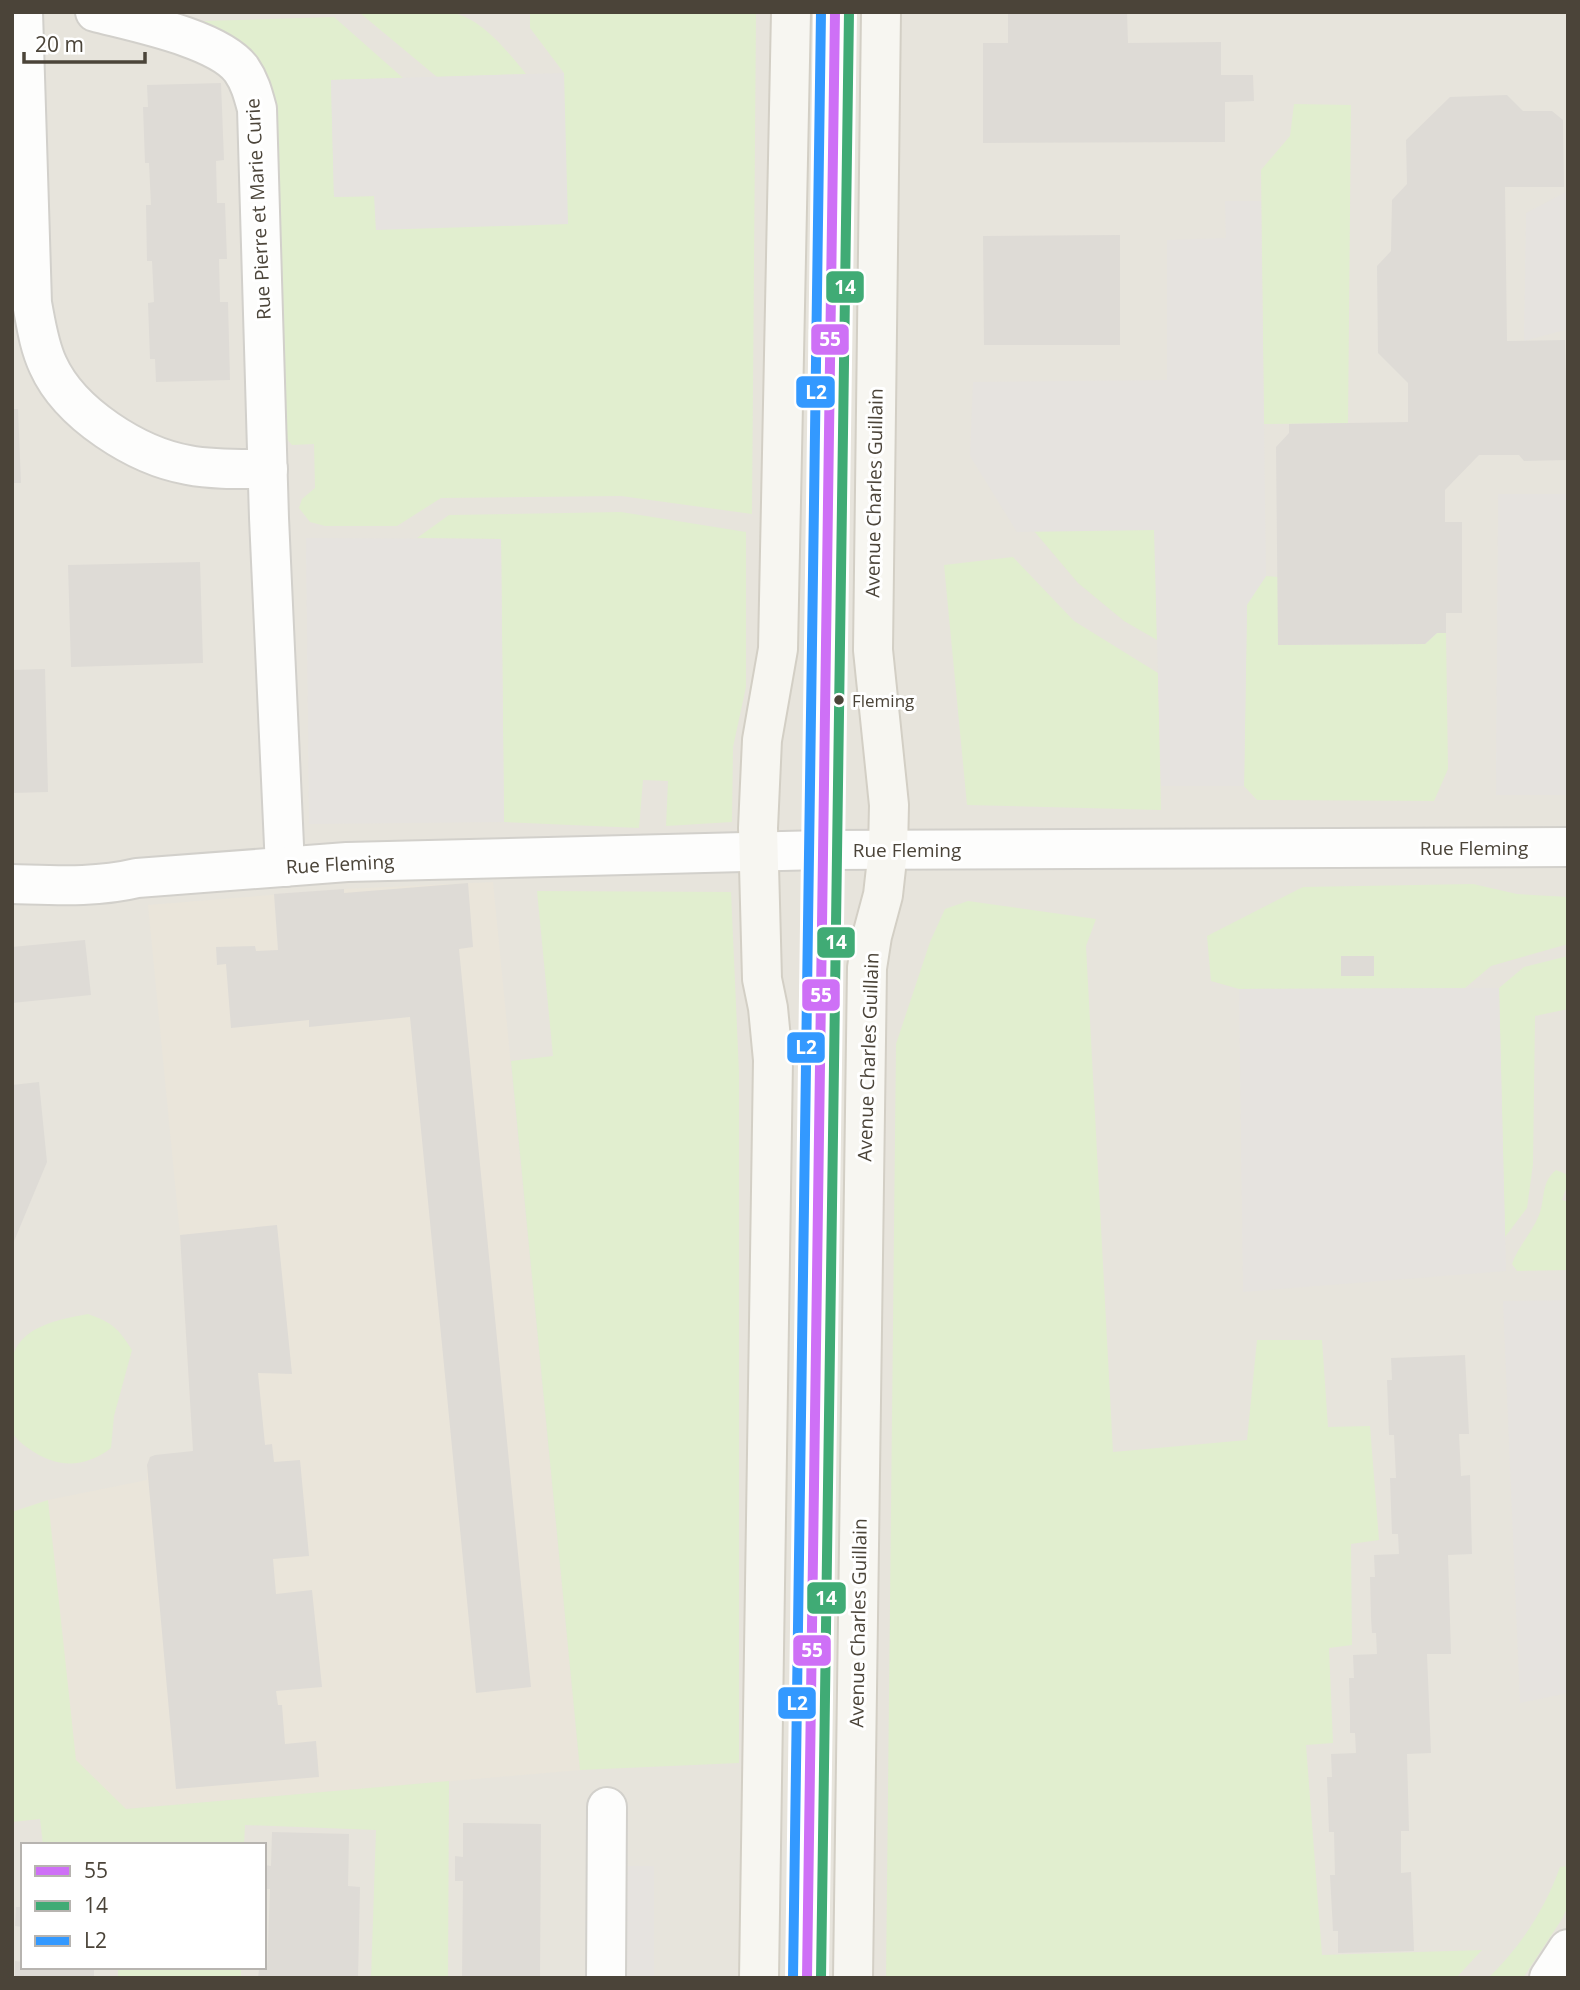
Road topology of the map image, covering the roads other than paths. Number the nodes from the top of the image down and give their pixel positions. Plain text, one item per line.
1 (23, 12) edge
2 (95, 12) edge
3 (791, 12) edge
4 (881, 12) edge
5 (268, 469) junction
6 (1568, 847) edge
7 (888, 850) junction
8 (758, 852) junction
9 (285, 867) junction
10 (12, 884) edge
11 (607, 1807) dead end
12 (1568, 1949) edge
13 (606, 1978) edge
14 (759, 1978) edge
15 (853, 1978) edge
16 (1549, 1978) edge

1 - 5 street
2 - 5 street, Rue Pierre et Marie Curie
3 - 8 street
4 - 7 street, Avenue Charles Guillain
5 - 9 street, Rue Pierre et Marie Curie
6 - 7 street, Rue Fleming
7 - 8 street, Rue Fleming
7 - 15 street, Avenue Charles Guillain
8 - 9 street, Rue Fleming
8 - 14 street
9 - 10 street, Rue Fleming
11 - 13 street
12 - 16 street

